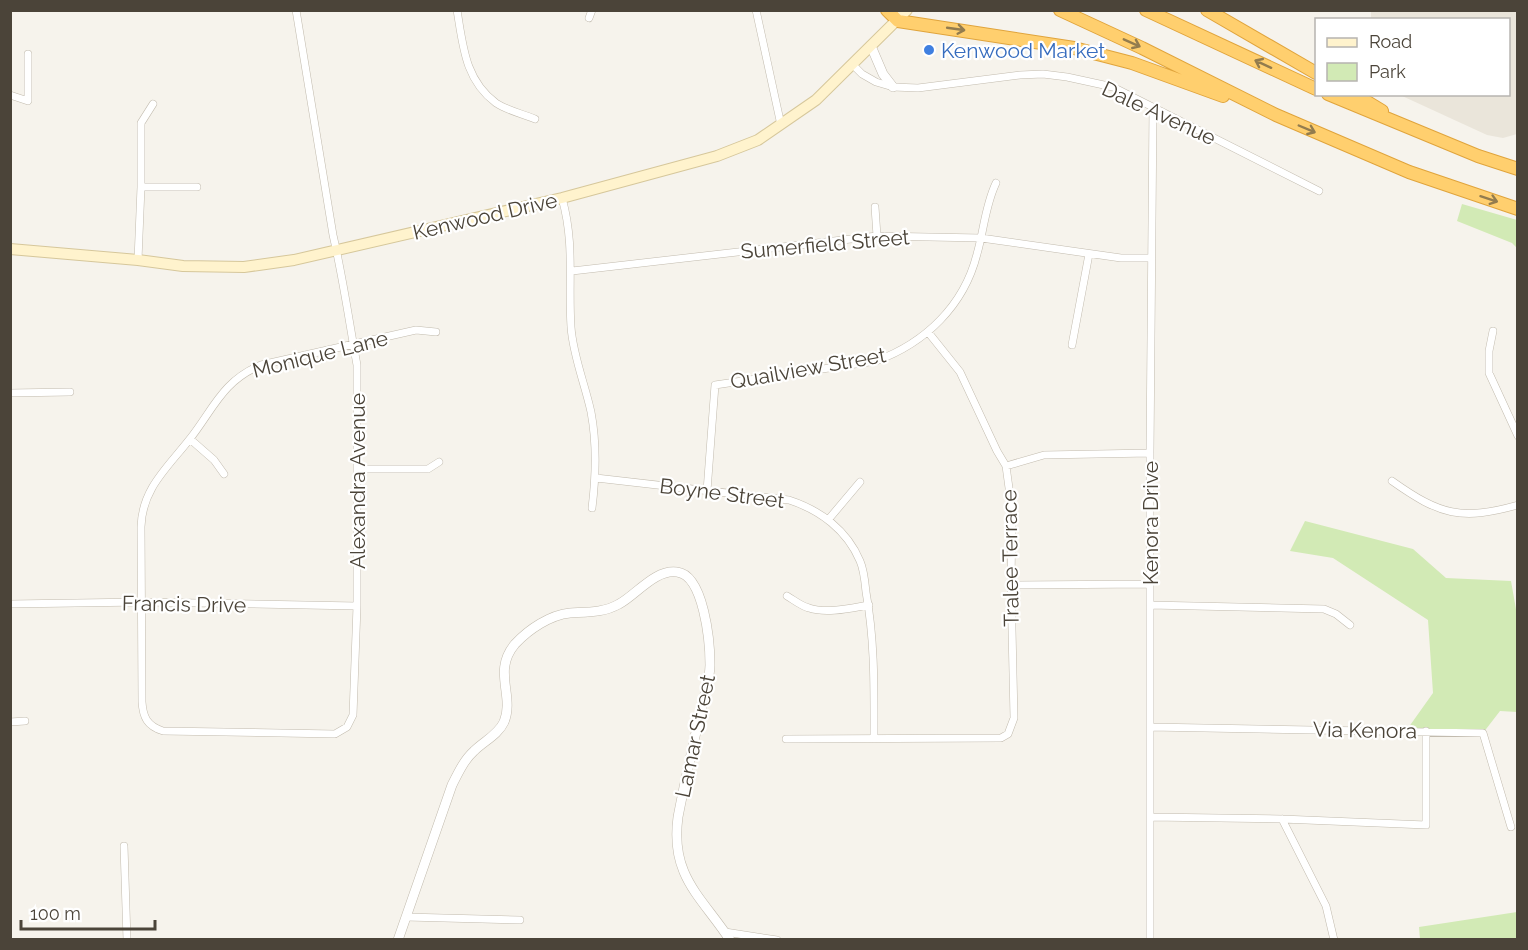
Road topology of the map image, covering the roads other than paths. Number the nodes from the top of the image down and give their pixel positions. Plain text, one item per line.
1 (296, 10) edge
2 (457, 10) edge
3 (756, 10) edge
4 (887, 10) edge
5 (907, 10) edge
6 (1060, 10) edge
7 (1146, 10) edge
8 (1208, 10) edge
9 (898, 21) junction
10 (871, 46) junction
11 (28, 54) dead end
12 (852, 64) junction
13 (1315, 72) edge
14 (893, 87) junction
15 (1315, 88) edge
16 (10, 95) edge
17 (1333, 96) edge
18 (1357, 96) edge
19 (153, 104) dead end
20 (1153, 106) junction
21 (1276, 115) junction
22 (535, 119) dead end
23 (781, 125) junction
24 (1422, 134) junction
25 (1518, 169) edge
26 (996, 183) dead end
27 (141, 187) junction
28 (197, 187) dead end
29 (1319, 191) dead end
30 (562, 198) junction
31 (875, 207) dead end
32 (1518, 209) edge
33 (878, 236) junction
34 (981, 238) junction
35 (10, 249) edge
36 (336, 249) junction
37 (1089, 254) junction
38 (1151, 258) junction
39 (138, 260) junction
40 (572, 271) junction
41 (1493, 331) dead end
42 (436, 332) dead end
43 (928, 332) junction
44 (354, 344) junction
45 (1072, 345) dead end
46 (70, 392) dead end
47 (10, 393) edge
48 (1518, 436) edge
49 (190, 439) junction
50 (1150, 453) junction
51 (439, 462) dead end
52 (1006, 466) junction
53 (358, 469) junction
54 (224, 474) dead end
55 (596, 478) junction
56 (1392, 481) dead end
57 (860, 482) dead end
58 (707, 491) junction
59 (1518, 505) edge
60 (592, 508) dead end
61 (828, 520) junction
62 (1150, 584) junction
63 (1011, 585) junction
64 (787, 596) dead end
65 (142, 602) junction
66 (10, 604) edge
67 (869, 605) junction
68 (1150, 605) junction
69 (357, 606) junction
70 (1350, 625) dead end
71 (353, 715) joint
72 (25, 721) dead end
73 (10, 722) edge
74 (1150, 727) junction
75 (1426, 731) junction
76 (786, 739) dead end
77 (874, 739) junction
78 (1150, 817) junction
79 (1282, 819) junction
80 (1511, 827) dead end
81 (124, 846) dead end
82 (406, 918) junction
83 (520, 920) dead end
84 (728, 936) edge
85 (128, 939) edge
86 (398, 939) edge
87 (777, 939) edge
88 (1150, 939) edge
89 (1334, 939) edge

1 - 36 street, Alexandra Avenue
2 - 22 street
3 - 23 street
4 - 9 highway
5 - 9 main road, Kenwood Drive
6 -> 21 highway
15 -> 7 highway
8 - 13 highway
9 - 10 main road, Kenwood Drive
9 -> 21 highway
10 - 12 main road, Kenwood Drive
10 - 14 street
11 - 16 street
12 - 14 street, Dale Avenue
12 - 23 main road, Kenwood Drive
14 - 20 street, Dale Avenue
17 - 24 highway
18 - 24 highway
19 - 27 street
20 - 29 street, Dale Avenue
20 - 38 street, Kenora Drive
21 -> 32 highway
23 - 30 main road, Kenwood Drive
24 - 25 highway
26 - 34 street, Quailview Street
27 - 28 street
27 - 39 street
30 - 36 main road, Kenwood Drive
30 - 40 street
31 - 33 street
33 - 34 street, Sumerfield Street
33 - 40 street, Sumerfield Street
34 - 37 street, Sumerfield Street
34 - 43 street, Quailview Street
35 - 39 main road, Kenwood Drive
36 - 39 main road, Kenwood Drive
36 - 44 street, Alexandra Avenue
37 - 38 street, Sumerfield Street
37 - 45 street
38 - 50 street, Kenora Drive
40 - 55 street
41 - 48 street
42 - 44 street, Monique Lane
43 - 52 street, Tralee Terrace
43 - 58 street, Quailview Street
44 - 49 street, Monique Lane
44 - 53 street, Alexandra Avenue
46 - 47 street
49 - 54 street
49 - 65 street, Monique Lane
50 - 52 street
50 - 62 street, Kenora Drive
51 - 53 street
52 - 63 street, Tralee Terrace
53 - 69 street, Alexandra Avenue
55 - 58 street, Boyne Street
55 - 60 street
56 - 59 street
57 - 61 street
58 - 61 street, Boyne Street
61 - 67 street, Boyne Street
62 - 63 street
62 - 68 street, Kenora Drive
63 - 77 street, Tralee Terrace
64 - 67 street
65 - 66 street, Francis Drive
65 - 69 street, Francis Drive
65 - 71 street, Monique Lane
67 - 77 street, Boyne Street
68 - 70 street
68 - 74 street, Kenora Drive
69 - 71 street, Alexandra Avenue
72 - 73 street
74 - 75 street, Via Kenora
74 - 78 street, Kenora Drive
75 - 79 street
75 - 80 street, Via Kenora
76 - 77 street
78 - 79 street
78 - 88 street, Kenora Drive
79 - 89 street
81 - 85 street
82 - 83 street
82 - 84 street, Lamar Street
82 - 86 street, Lamar Street
84 - 87 street

